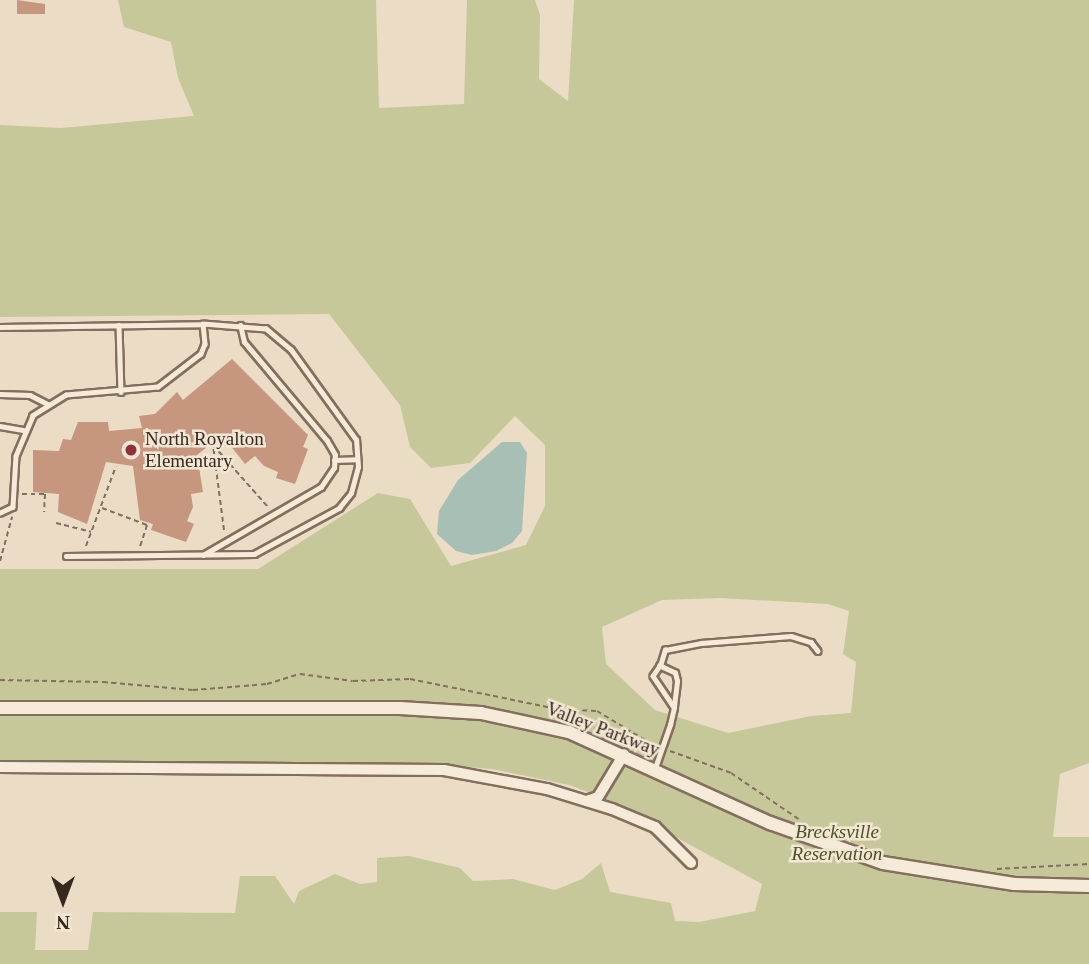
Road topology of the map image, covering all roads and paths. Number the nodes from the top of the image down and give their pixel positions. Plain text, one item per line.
1 (203, 324) junction
2 (120, 325) junction
3 (240, 325) junction
4 (0, 327) edge
5 (121, 392) junction
6 (0, 394) edge
7 (48, 404) junction
8 (0, 426) edge
9 (24, 430) junction
10 (357, 458) junction
11 (334, 460) junction
12 (116, 466) dead end
13 (22, 494) dead end
14 (101, 507) junction
15 (268, 507) dead end
16 (44, 512) dead end
17 (0, 513) edge
18 (17, 513) dead end
19 (56, 523) dead end
20 (224, 530) dead end
21 (92, 532) junction
22 (86, 547) dead end
23 (139, 548) dead end
24 (66, 556) dead end
25 (201, 556) junction
26 (0, 561) edge
27 (818, 651) dead end
28 (660, 666) junction
29 (0, 680) edge
30 (0, 708) edge
31 (674, 708) junction
32 (662, 748) junction
33 (624, 754) junction
34 (0, 767) edge
35 (654, 768) junction
36 (589, 800) junction
37 (810, 825) dead end
38 (691, 863) dead end
39 (1089, 864) edge
40 (993, 869) dead end
41 (1089, 886) edge

1 - 2 lane
1 - 3 lane
1 - 5 lane
2 - 4 lane
2 - 5 lane
3 - 10 lane
3 - 11 lane
5 - 7 lane
6 - 7 lane
7 - 9 lane
8 - 9 lane
9 - 17 lane
10 - 11 lane
10 - 25 lane
11 - 25 lane
12 - 14 path
13 - 16 path
14 - 21 path
14 - 23 path
15 - 20 path
18 - 26 path
19 - 21 path
21 - 22 path
24 - 25 lane
27 - 28 lane
28 - 31 lane
28 - 31 lane
29 - 32 path
30 - 33 street, Valley Parkway
31 - 32 lane
32 - 35 lane
32 - 37 path
33 - 35 street, Valley Parkway
33 - 36 street
34 - 36 street
35 - 41 street, Valley Parkway
36 - 38 street
39 - 40 path

